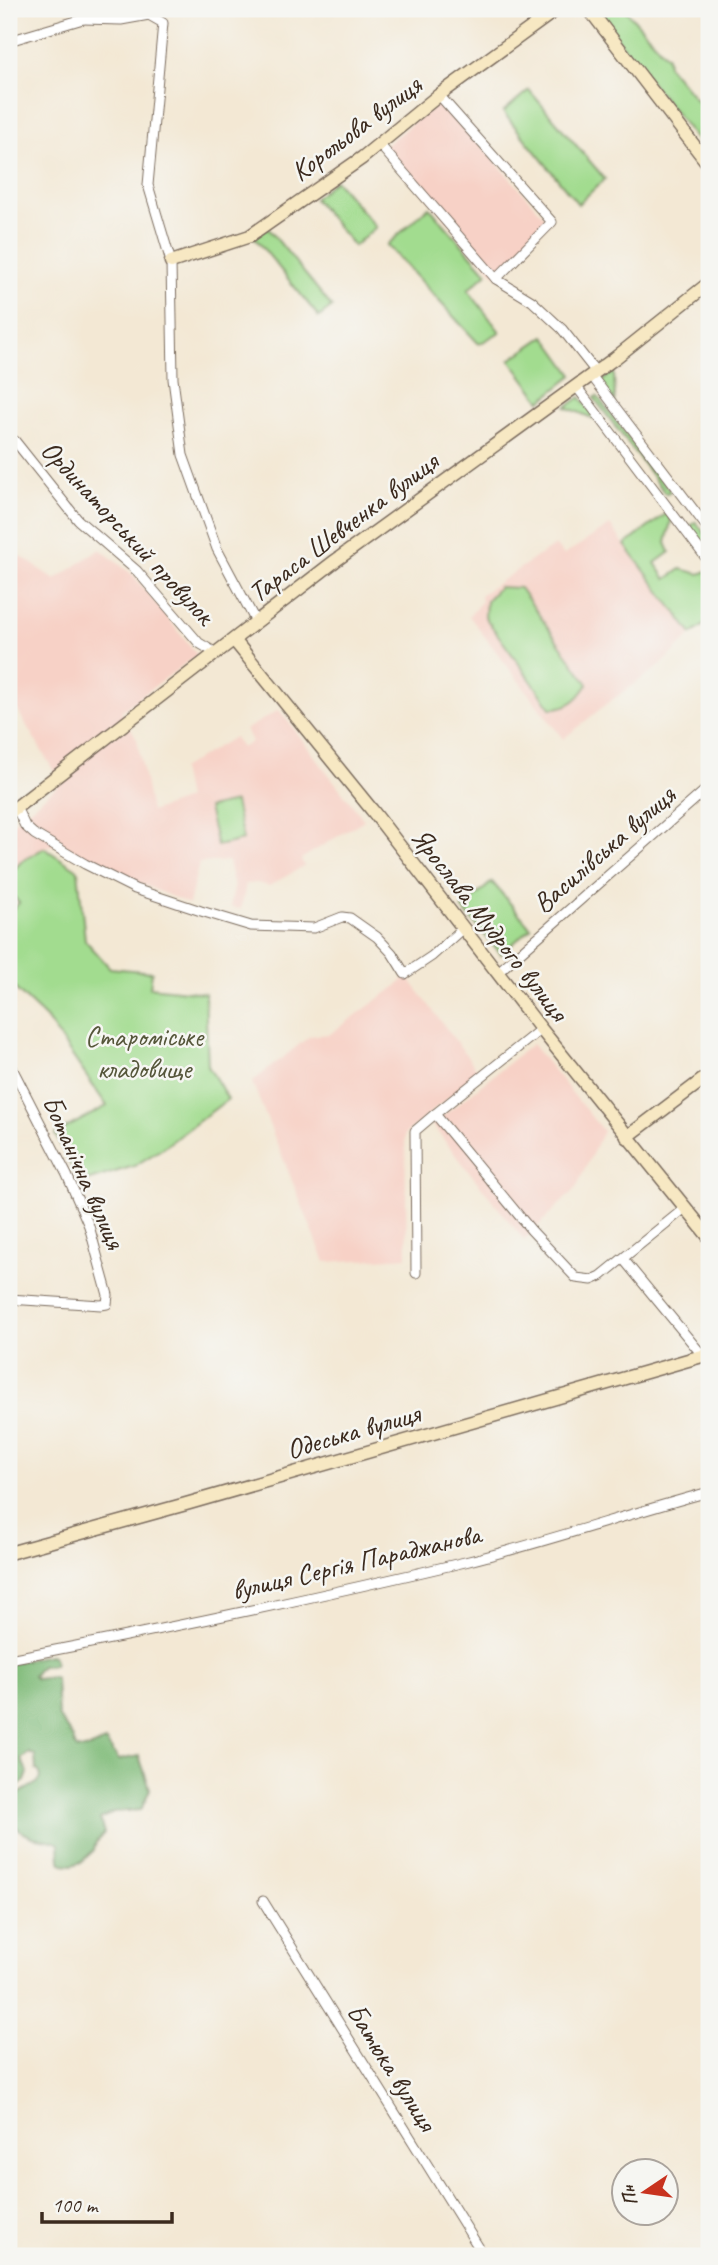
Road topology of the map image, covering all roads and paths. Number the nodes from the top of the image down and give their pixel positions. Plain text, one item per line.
1 (79, 9) edge
2 (100, 9) edge
3 (557, 9) edge
4 (589, 9) edge
5 (149, 12) edge
6 (83, 19) junction
7 (9, 41) edge
8 (439, 95) junction
9 (379, 144) junction
10 (709, 165) edge
11 (171, 262) junction
12 (496, 279) junction
13 (709, 283) edge
14 (594, 374) junction
15 (576, 386) junction
16 (9, 438) edge
17 (709, 530) edge
18 (709, 562) edge
19 (257, 622) junction
20 (234, 640) junction
21 (216, 653) junction
22 (709, 787) edge
23 (12, 810) edge
24 (462, 929) junction
25 (497, 973) junction
26 (541, 1029) junction
27 (9, 1062) edge
28 (709, 1075) edge
29 (435, 1114) junction
30 (627, 1137) junction
31 (685, 1208) junction
32 (709, 1237) edge
33 (624, 1260) junction
34 (416, 1273) dead end
35 (9, 1299) edge
36 (706, 1355) edge
37 (709, 1492) edge
38 (9, 1553) edge
39 (9, 1659) edge
40 (263, 1901) dead end
41 (484, 2256) edge

1 - 6 street
2 - 6 street
3 - 8 street, Корольова вулиця
4 - 10 street
5 - 6 street
5 - 11 street
6 - 7 street
8 - 9 street, Корольова вулиця
8 - 12 street
9 - 11 street, Корольова вулиця
9 - 12 street
11 - 19 street
12 - 14 street
13 - 14 street, Тараса Шевченка вулиця
14 - 15 street, Тараса Шевченка вулиця
14 - 17 street
15 - 18 street
15 - 19 street, Тараса Шевченка вулиця
16 - 21 street, Ординаторський провулок
19 - 20 street, Тараса Шевченка вулиця
20 - 21 street, Тараса Шевченка вулиця
20 - 24 street, Ярослава Мудрого вулиця
21 - 23 street, Тараса Шевченка вулиця
22 - 25 street, Василівська вулиця
23 - 24 street
24 - 25 street, Ярослава Мудрого вулиця
25 - 26 street, Ярослава Мудрого вулиця
26 - 29 street
26 - 30 street, Ярослава Мудрого вулиця
27 - 35 street, Ботанічна вулиця
28 - 30 street
29 - 33 street
29 - 34 street
30 - 31 street, Ярослава Мудрого вулиця
31 - 32 street, Ярослава Мудрого вулиця
31 - 33 street
33 - 36 street
36 - 38 street, Одеська вулиця
37 - 39 street, вулиця Сергія Параджанова
40 - 41 street, Батюка вулиця

